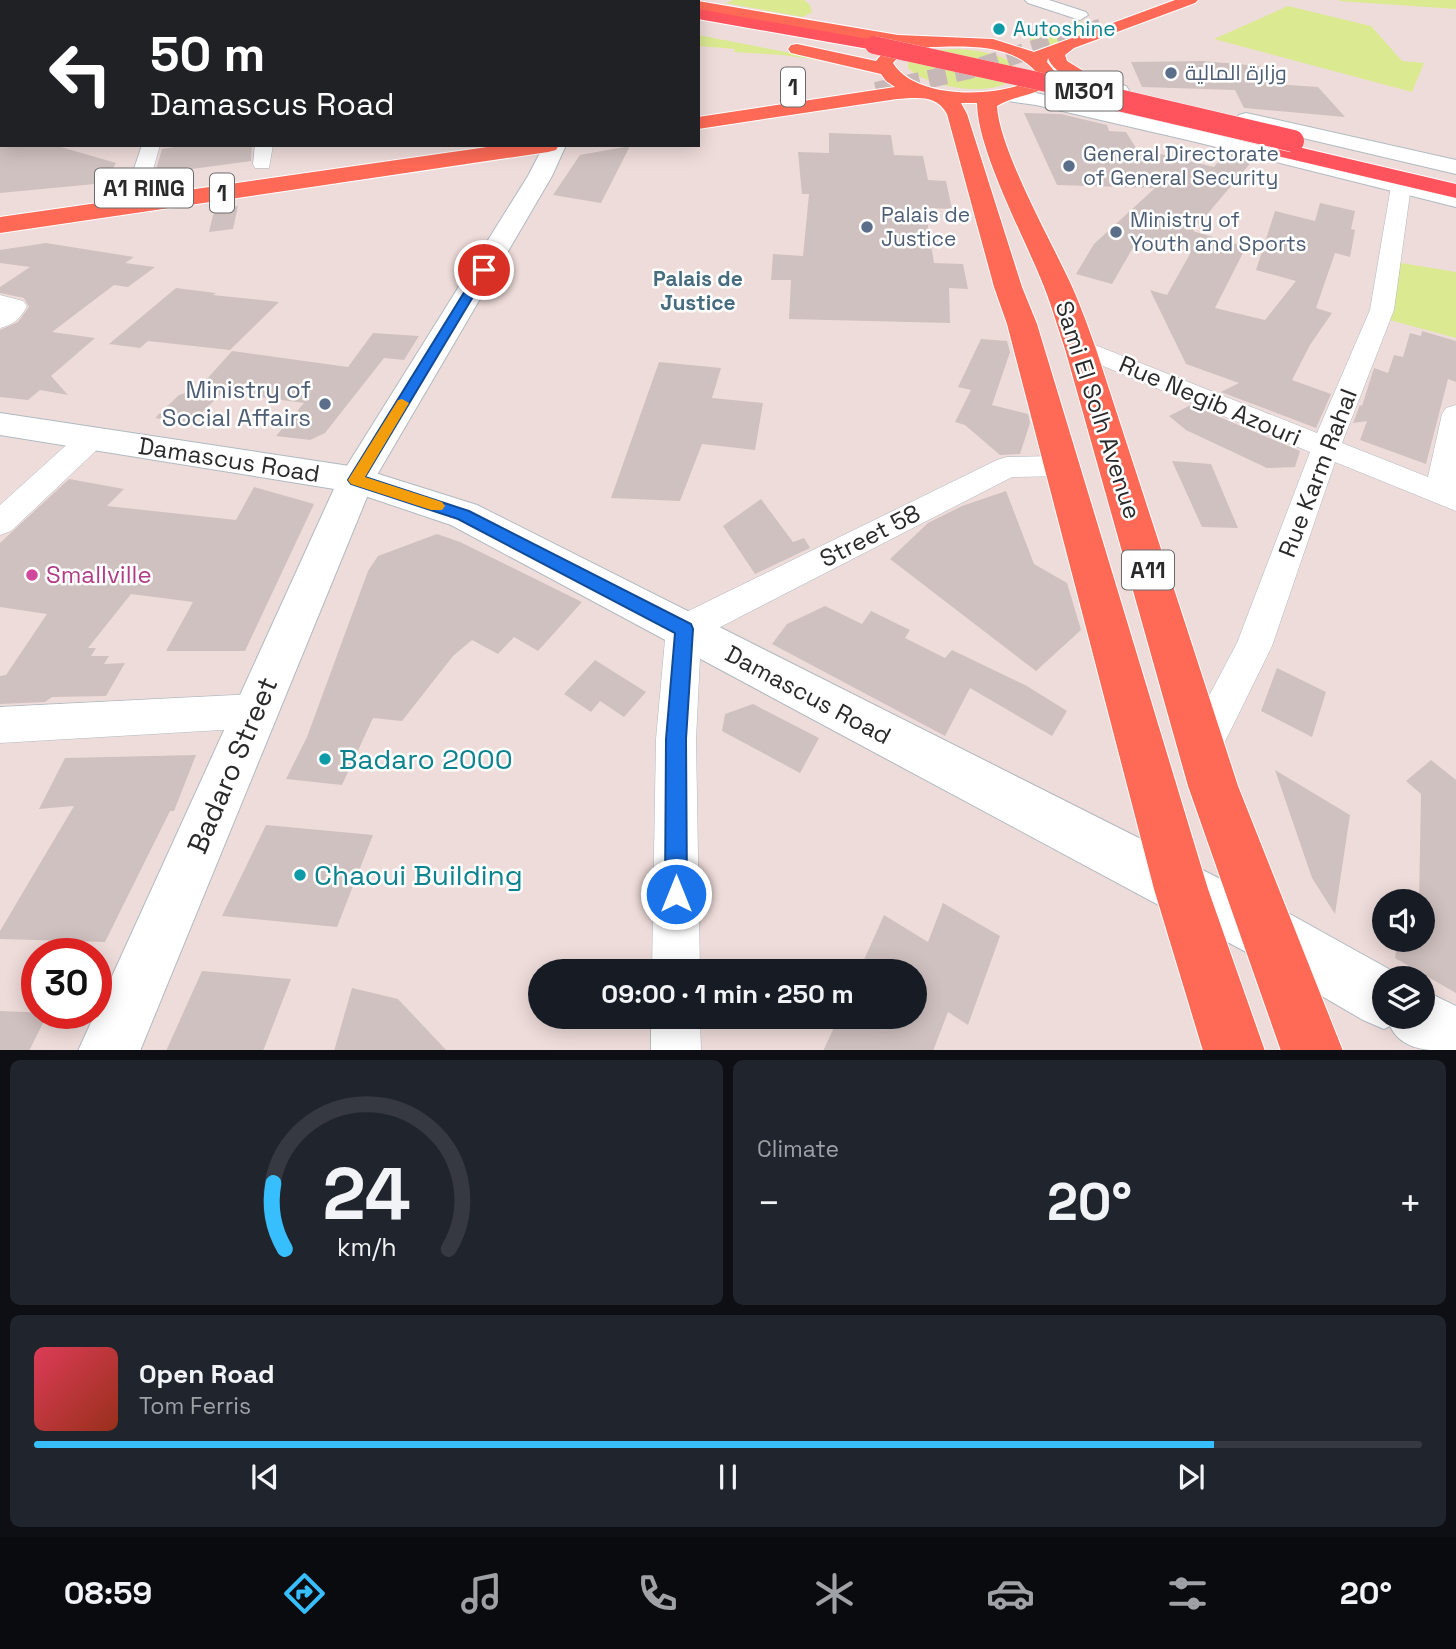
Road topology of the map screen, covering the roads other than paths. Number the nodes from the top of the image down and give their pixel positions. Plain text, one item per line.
1 (1034, 0) edge
2 (1144, 0) edge
3 (1175, 0) edge
4 (1189, 0) edge
5 (723, 4) edge
6 (700, 10) edge
7 (700, 10) edge
8 (1086, 15) junction
9 (700, 23) edge
10 (700, 23) edge
11 (1047, 26) dead end
12 (1105, 26) tunnel mouth
13 (700, 31) edge
14 (929, 42) junction
15 (973, 43) junction
16 (1067, 45) junction
17 (863, 48) junction
18 (1042, 67) junction
19 (886, 70) junction
20 (1082, 81) junction
21 (865, 88) junction
22 (1108, 88) junction
23 (965, 99) junction
24 (1043, 101) junction
25 (700, 109) edge
26 (700, 116) edge
27 (700, 123) edge
28 (1287, 145) junction
29 (150, 147) edge
30 (382, 147) edge
31 (393, 147) edge
32 (473, 147) edge
33 (522, 147) edge
34 (554, 147) edge
35 (445, 153) edge
36 (263, 155) edge
37 (328, 155) dead end
38 (235, 167) dead end
39 (288, 167) junction
40 (1456, 167) edge
41 (167, 177) dead end
42 (1456, 179) edge
43 (140, 181) junction
44 (114, 184) dead end
45 (1401, 186) junction
46 (1456, 191) edge
47 (1456, 200) edge
48 (0, 209) edge
49 (91, 212) junction
50 (0, 217) edge
51 (0, 225) edge
52 (0, 302) edge
53 (0, 321) edge
54 (1081, 348) junction
55 (1456, 414) edge
56 (0, 424) edge
57 (93, 437) junction
58 (1325, 449) junction
59 (1062, 466) junction
60 (356, 480) junction
61 (1448, 497) edge
62 (0, 523) edge
63 (684, 629) junction
64 (255, 712) junction
65 (0, 725) edge
66 (1201, 749) junction
67 (1181, 889) junction
68 (1268, 933) junction
69 (676, 959) edge
70 (1372, 992) edge
71 (1435, 1028) edge
72 (676, 1029) edge
73 (1456, 1040) edge
74 (109, 1050) edge
75 (676, 1050) edge
76 (1234, 1050) edge
77 (1312, 1050) edge

1 - 8 street
2 - 8 highway
3 - 12 highway
4 - 16 highway
5 - 6 highway
5 - 17 highway
7 - 17 highway
8 - 11 highway
9 - 17 highway
10 - 17 highway, M301
13 - 17 highway
14 - 15 highway
14 - 17 highway
14 - 19 highway
15 - 16 highway
15 - 18 highway
16 - 18 highway
16 - 22 highway
17 - 19 highway
17 - 21 highway
17 - 28 highway, M301
18 - 20 street
18 - 23 highway
19 - 21 highway
19 - 23 highway
20 - 22 street
20 - 24 street
21 - 23 highway
21 - 23 highway
21 - 25 highway
21 - 26 highway
21 - 27 highway
22 - 40 street
23 - 24 street
23 - 54 highway, Sami El Solh Avenue / A11
23 - 59 highway, Sami El Solh Avenue / A11
24 - 45 street
28 - 42 highway, M301
28 - 46 highway, M301
29 - 43 street
30 - 37 highway
31 - 39 highway
32 - 39 highway, A1 RING
33 - 35 highway
34 - 60 street, Badaro Street
35 - 39 highway
35 - 49 highway, 1
36 - 38 highway, 1
36 - 39 highway, 1
39 - 43 highway
39 - 48 highway, A1 RING
39 - 49 highway
39 - 50 highway, A1 RING
41 - 43 highway
43 - 44 highway
45 - 47 street
45 - 58 street, Rue Karm Rahal
49 - 51 highway, 1
52 - 53 street
54 - 58 street, Rue Negib Azouri
54 - 66 highway, Sami El Solh Avenue / A11
55 - 61 street
56 - 57 street, Damascus Road
57 - 60 street, Damascus Road
57 - 62 street
58 - 61 street, Rue Negib Azouri
58 - 66 street, Rue Karm Rahal
59 - 63 street, Street 58
59 - 67 highway, Sami El Solh Avenue / A11
60 - 63 street, Damascus Road
60 - 64 street, Badaro Street
63 - 67 street, Damascus Road
63 - 69 street
64 - 65 street
64 - 74 street, Badaro Street
66 - 68 highway, Sami El Solh Avenue / A11
67 - 68 street, Damascus Road
67 - 76 highway, Sami El Solh Avenue / A11
68 - 70 street, Damascus Road
68 - 77 highway, Sami El Solh Avenue / A11
71 - 73 street
72 - 75 street

